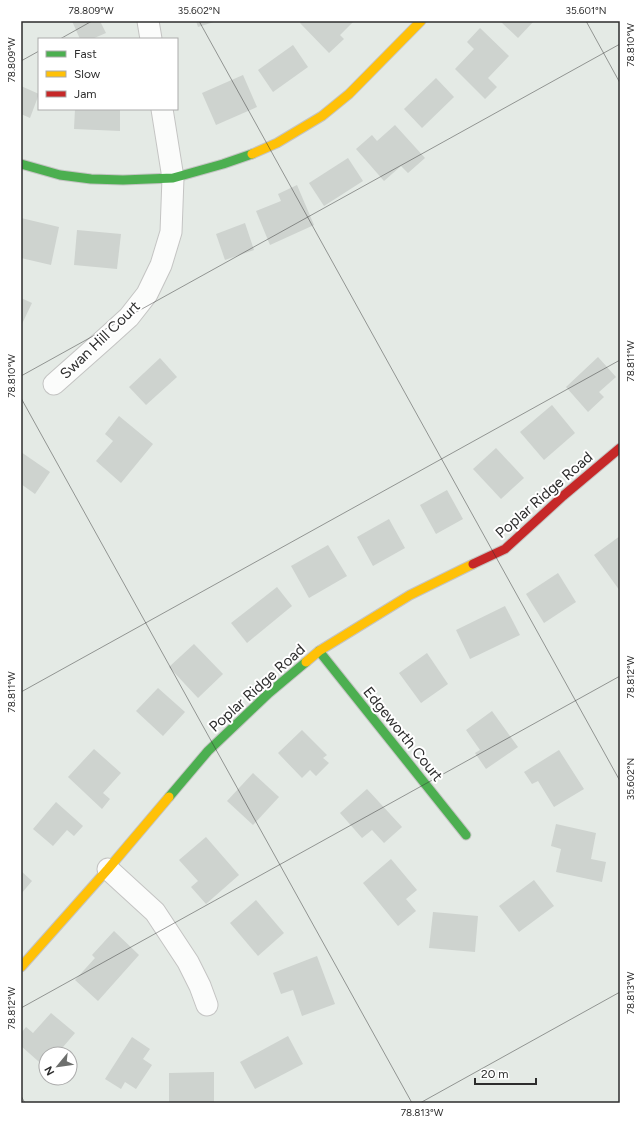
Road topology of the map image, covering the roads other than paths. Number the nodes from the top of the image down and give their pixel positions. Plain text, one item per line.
1 (148, 21) edge
2 (420, 21) edge
3 (151, 38) edge
4 (162, 110) edge
5 (21, 164) edge
6 (173, 178) junction
7 (54, 384) dead end
8 (619, 451) edge
9 (319, 651) junction
10 (466, 835) dead end
11 (108, 869) junction
12 (21, 967) edge
13 (207, 1005) dead end

1 - 3 street
2 - 6 street
4 - 6 street, Swan Hill Court
5 - 6 street
6 - 7 street, Swan Hill Court
8 - 9 street, Poplar Ridge Road
9 - 10 street, Edgeworth Court
9 - 11 street, Poplar Ridge Road
11 - 12 street, Poplar Ridge Road
11 - 13 street

